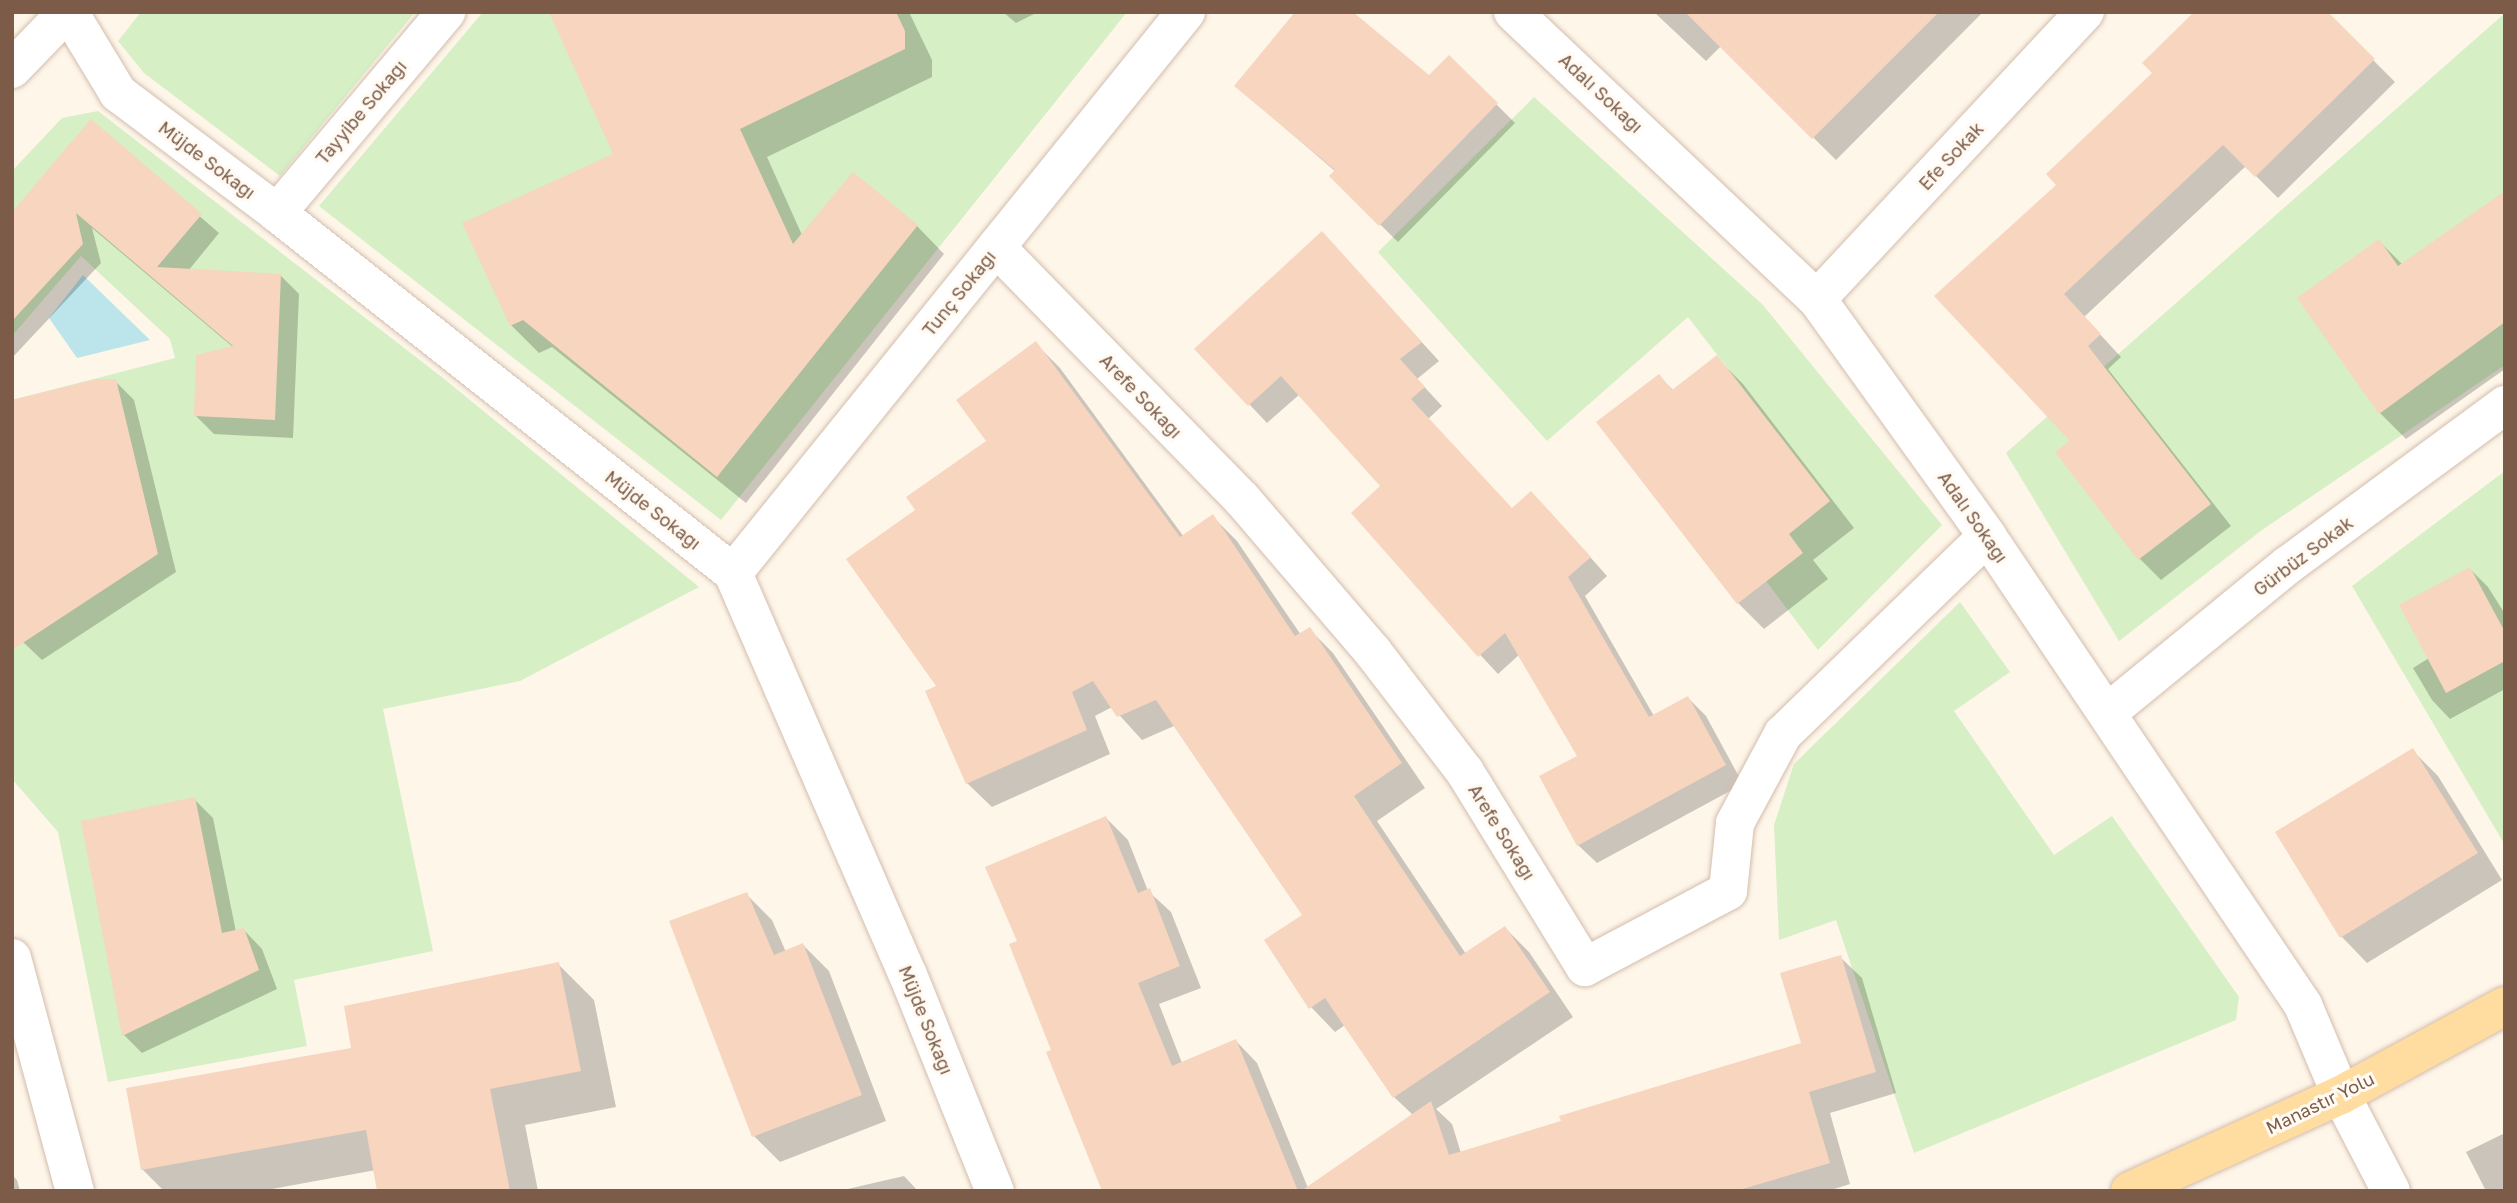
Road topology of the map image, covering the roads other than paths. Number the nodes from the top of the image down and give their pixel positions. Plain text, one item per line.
1 (68, 12) edge
2 (446, 12) edge
3 (1186, 12) edge
4 (1513, 12) edge
5 (2085, 12) edge
6 (12, 69) edge
7 (277, 213) junction
8 (996, 247) junction
9 (1817, 299) junction
10 (2505, 405) edge
11 (1987, 536) junction
12 (733, 573) junction
13 (2107, 713) junction
14 (12, 958) edge
15 (2505, 1006) edge
16 (2341, 1095) junction
17 (75, 1191) edge
18 (995, 1191) edge
19 (2130, 1191) edge
20 (2391, 1191) edge

1 - 6 street
1 - 7 street, Müjde Sokağı
2 - 7 street, Tayyibe Sokağı
3 - 8 street, Tunç Sokağı
4 - 9 street, Adalı Sokağı
5 - 9 street, Efe Sokak
7 - 12 street, Müjde Sokağı
8 - 11 street, Arefe Sokağı
8 - 12 street, Tunç Sokağı
9 - 11 street, Adalı Sokağı
10 - 13 street, Gürbüz Sokak
11 - 13 street, Adalı Sokağı
12 - 18 street, Müjde Sokağı
13 - 16 street, Adalı Sokağı
14 - 17 street
15 - 16 main road, Manastır Yolu
16 - 19 main road, Manastır Yolu
16 - 20 street, Adalı Sokağı

